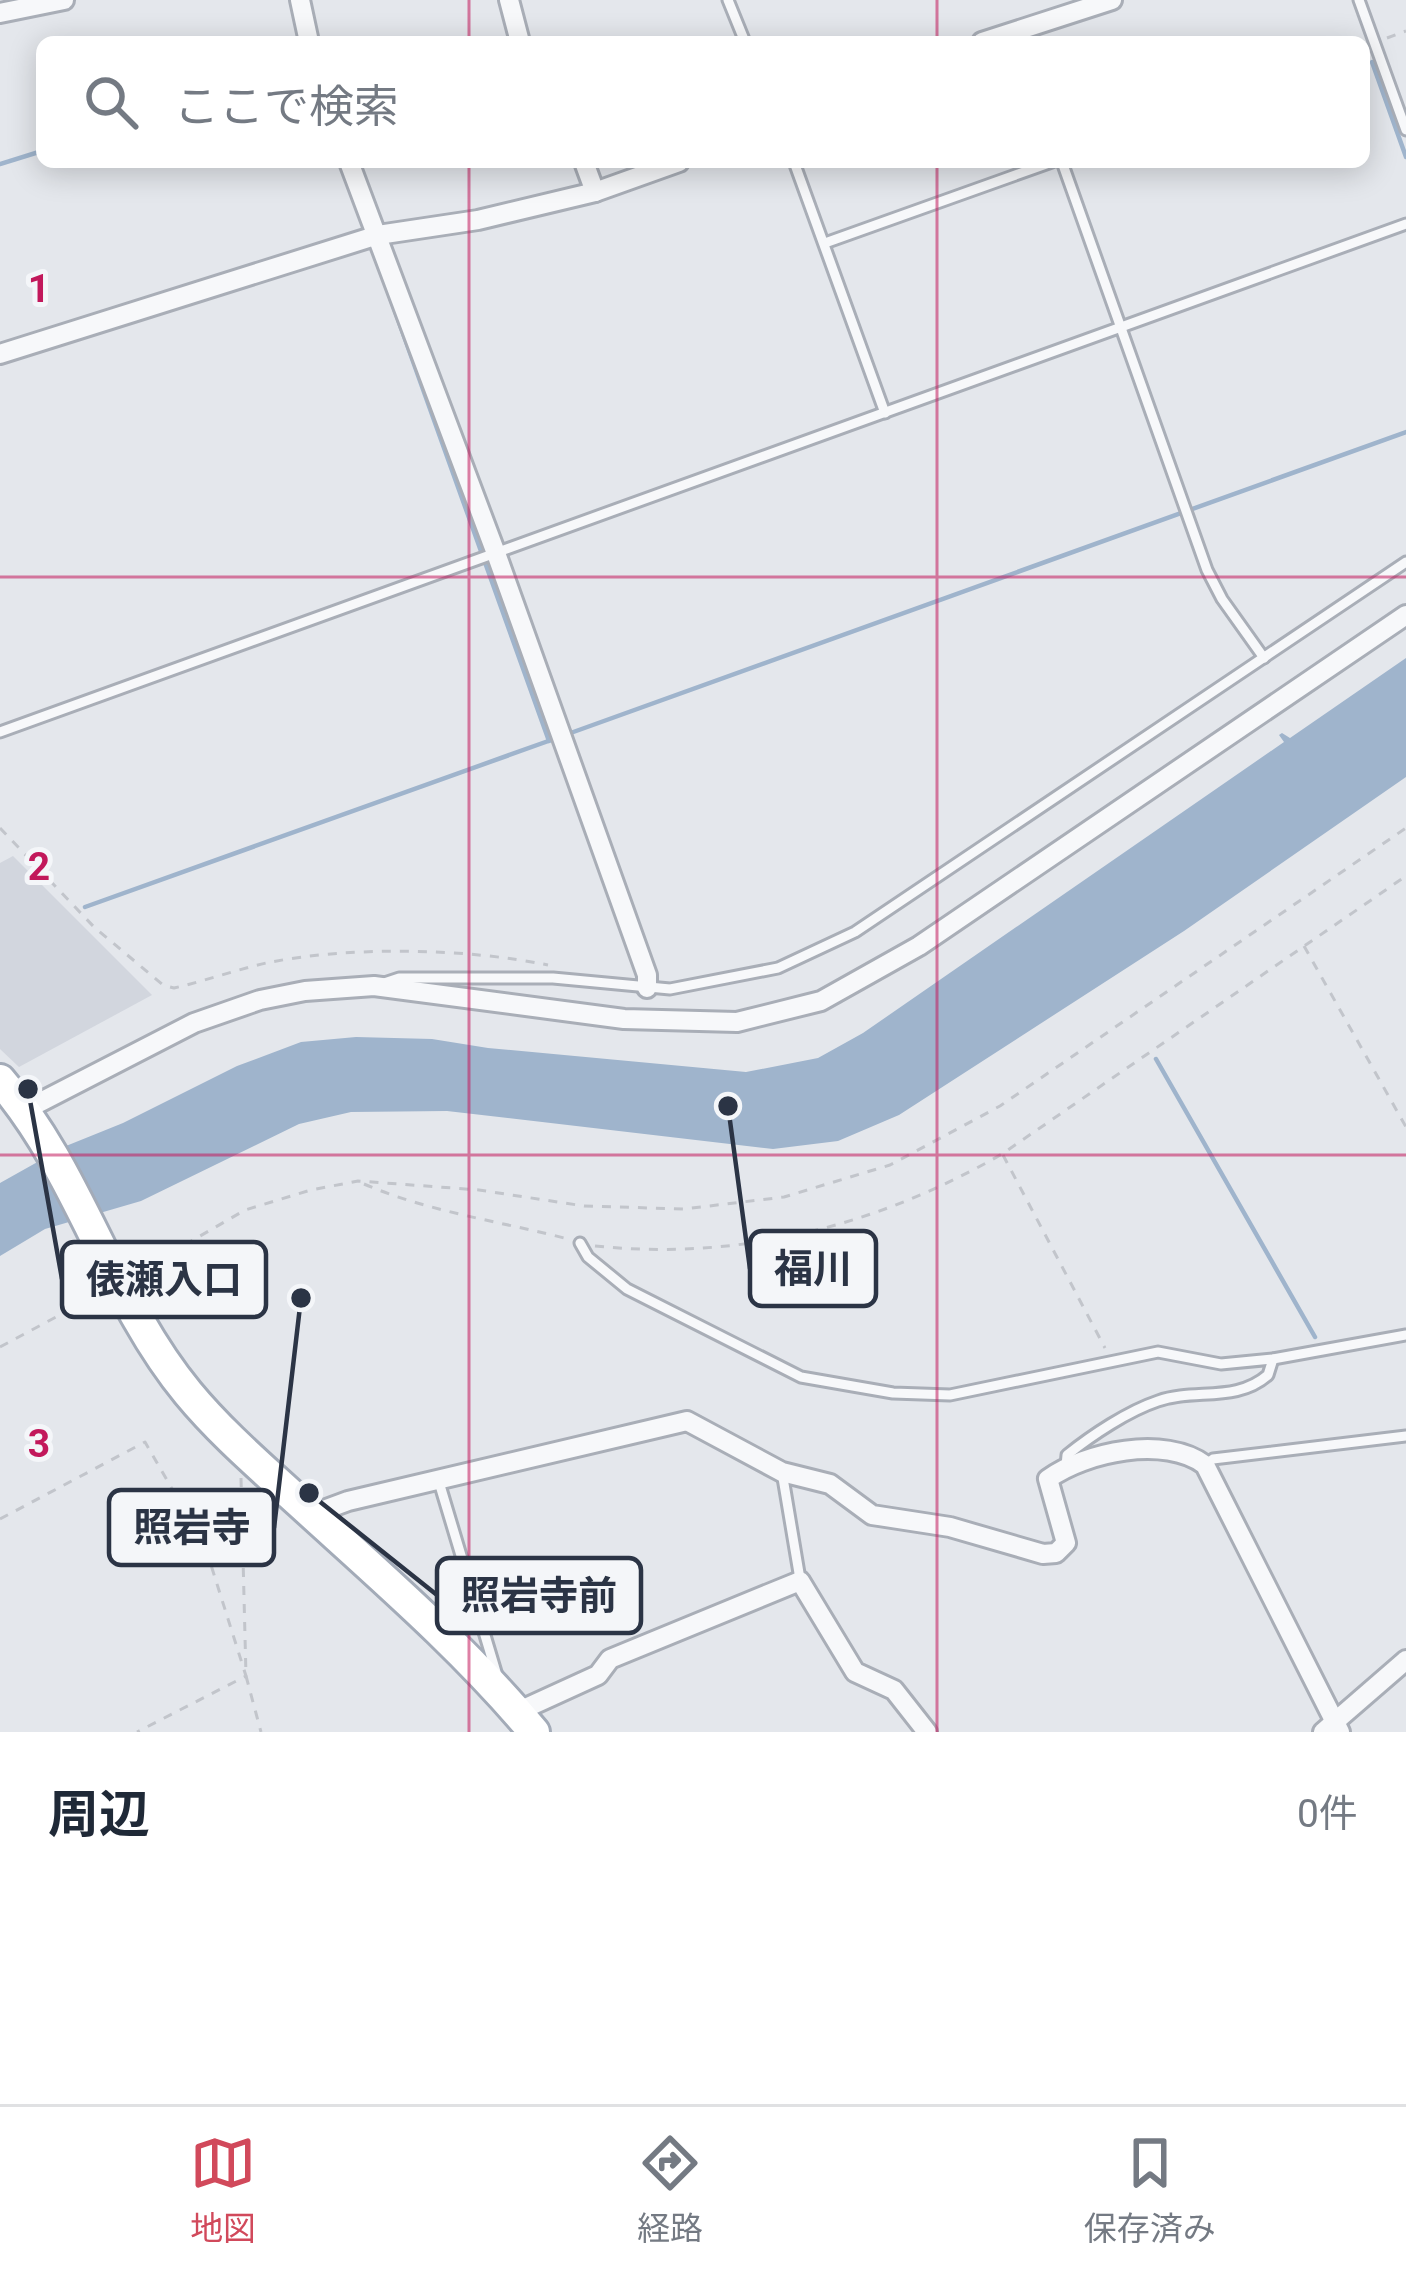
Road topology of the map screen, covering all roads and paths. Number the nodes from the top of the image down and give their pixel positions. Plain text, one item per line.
1 (64, 0) edge
2 (300, 0) edge
3 (509, 0) edge
4 (728, 0) edge
5 (1112, 0) edge
6 (1359, 0) edge
7 (0, 13) edge
8 (1406, 32) edge
9 (308, 36) edge
10 (518, 36) edge
11 (743, 36) edge
12 (1017, 36) edge
13 (1367, 36) edge
14 (1370, 45) edge
15 (1370, 47) edge
16 (1406, 130) edge
17 (351, 168) edge
18 (586, 168) edge
19 (664, 168) edge
20 (796, 168) edge
21 (1035, 168) edge
22 (1064, 168) edge
23 (596, 193) junction
24 (1406, 224) edge
25 (378, 235) junction
26 (825, 243) junction
27 (1122, 329) junction
28 (0, 354) edge
29 (885, 413) junction
30 (497, 556) junction
31 (1406, 562) edge
32 (1406, 615) edge
33 (1264, 658) junction
34 (0, 732) edge
35 (0, 828) edge
36 (1406, 828) edge
37 (1406, 876) edge
38 (1304, 946) junction
39 (556, 967) dead end
40 (374, 986) junction
41 (647, 988) junction
42 (0, 1080) edge
43 (28, 1115) junction
44 (1406, 1127) edge
45 (1002, 1154) junction
46 (358, 1181) junction
47 (580, 1243) junction
48 (117, 1279) junction
49 (1406, 1335) edge
50 (0, 1347) edge
51 (1111, 1360) junction
52 (1273, 1360) junction
53 (1406, 1436) edge
54 (249, 1456) junction
55 (1205, 1465) junction
56 (1066, 1466) junction
57 (782, 1472) junction
58 (439, 1481) junction
59 (313, 1514) junction
60 (0, 1519) edge
61 (800, 1581) junction
62 (1406, 1660) edge
63 (246, 1676) junction
64 (494, 1686) junction
65 (525, 1722) edge
66 (1333, 1729) edge
67 (137, 1732) edge
68 (261, 1732) edge
69 (927, 1732) edge

1 - 7 street
2 - 9 street
3 - 10 street
4 - 11 lane
5 - 12 street
6 - 13 lane
8 - 14 path
15 - 16 lane
17 - 25 street
18 - 23 street
19 - 23 street
20 - 26 lane
21 - 26 lane
22 - 27 lane
23 - 25 street
24 - 27 lane
25 - 28 street
25 - 30 street
26 - 29 lane
27 - 29 lane
27 - 33 lane
29 - 30 lane
30 - 34 lane
30 - 41 street
31 - 33 lane
32 - 40 street
33 - 41 lane
35 - 39 path
36 - 46 path
37 - 38 path
38 - 44 path
38 - 45 path
40 - 41 lane
40 - 43 street
42 - 43 main road
43 - 48 main road
45 - 47 path
45 - 51 path
46 - 47 path
46 - 48 path
47 - 51 lane
48 - 50 path
48 - 54 main road
49 - 52 lane
51 - 52 lane
52 - 56 lane
53 - 55 lane
54 - 59 main road
54 - 63 path
55 - 56 street
55 - 66 street
56 - 57 street
57 - 58 street
57 - 61 lane
58 - 59 street
58 - 64 lane
59 - 64 main road
60 - 63 path
61 - 65 street
61 - 69 street
62 - 66 street
63 - 67 path
63 - 68 path
64 - 65 main road

